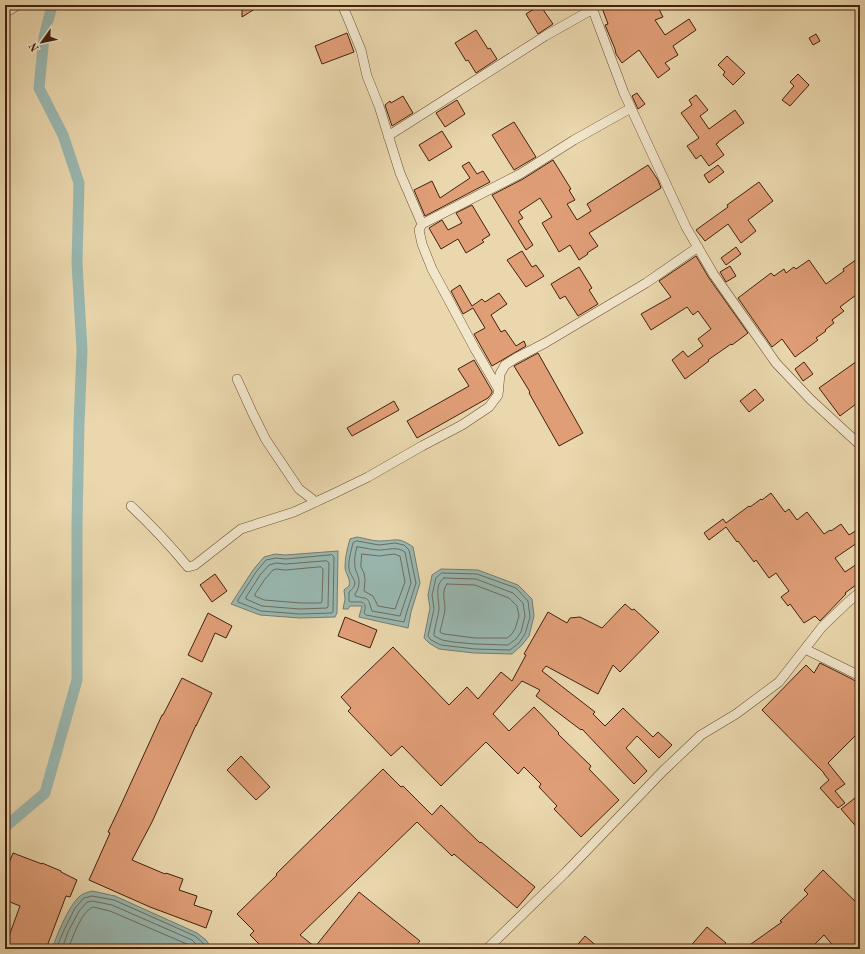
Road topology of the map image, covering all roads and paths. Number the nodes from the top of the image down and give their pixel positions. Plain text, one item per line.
1 (18, 5) edge
2 (342, 5) edge
3 (592, 7) edge
4 (5, 13) edge
5 (631, 108) junction
6 (388, 136) junction
7 (422, 224) junction
8 (698, 247) junction
9 (236, 379) dead end
10 (499, 390) junction
11 (860, 445) edge
12 (316, 502) junction
13 (130, 506) dead end
14 (860, 592) edge
15 (804, 649) junction
16 (860, 676) edge
17 (487, 949) edge

1 - 4 street
2 - 6 street
3 - 5 street
3 - 6 street
5 - 7 street
5 - 8 street
6 - 7 street
7 - 10 street
8 - 10 street
8 - 11 street
9 - 12 street
10 - 12 street
12 - 13 street
14 - 15 street
15 - 16 street
15 - 17 street

